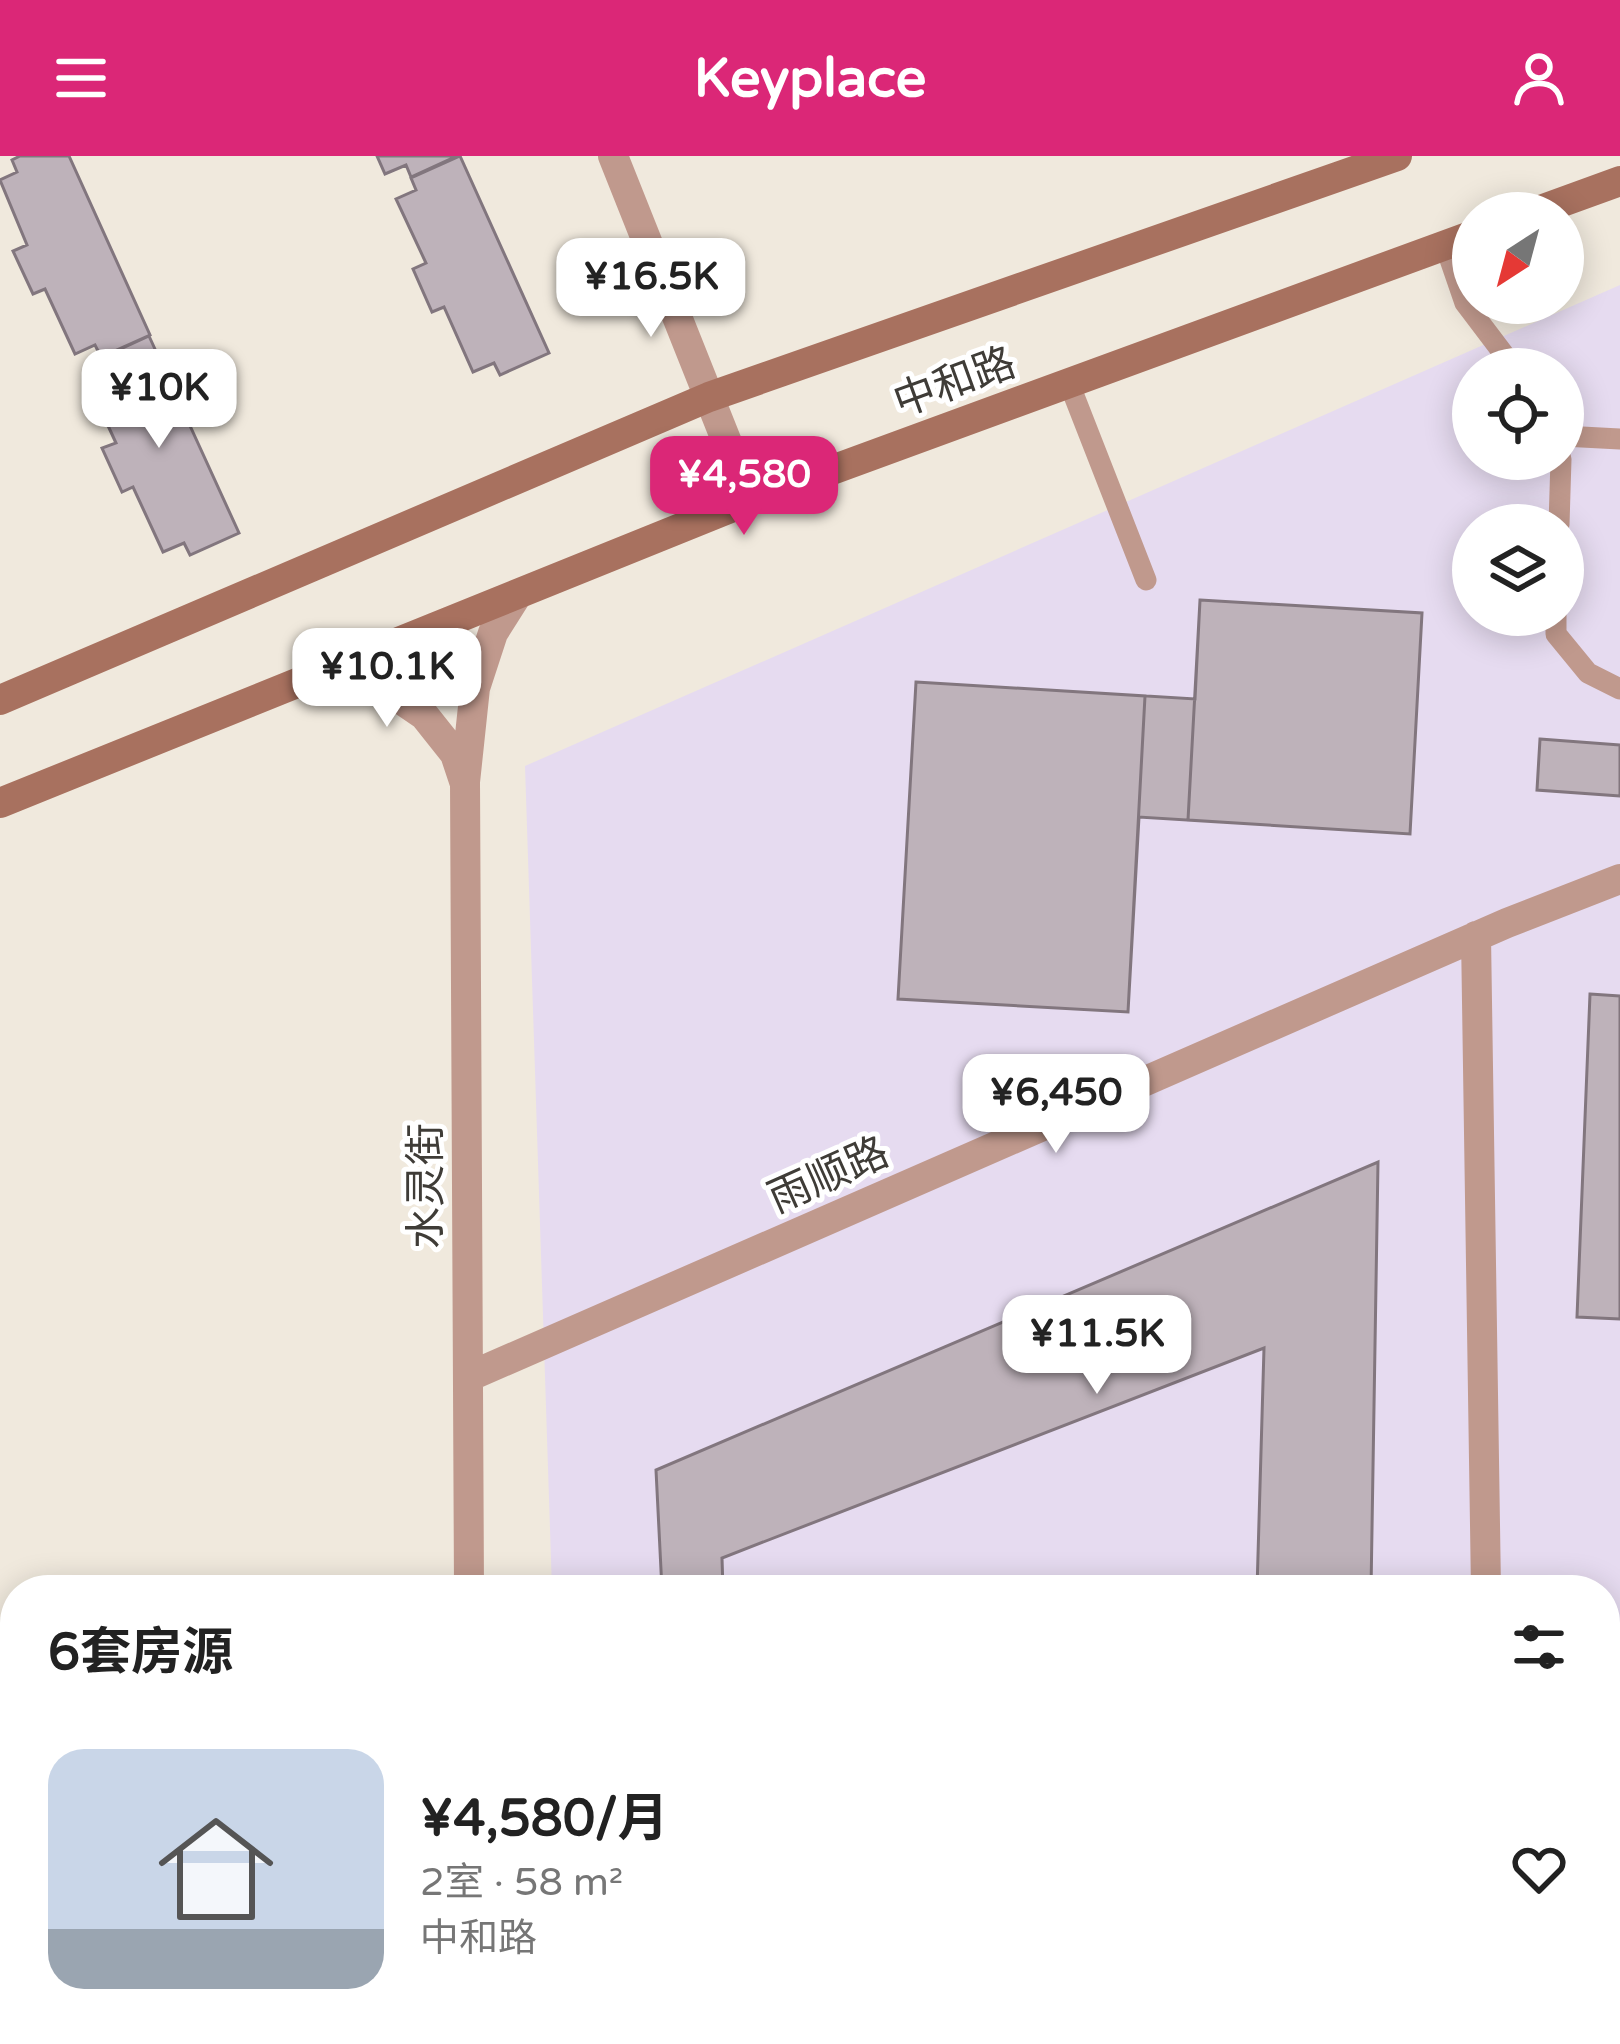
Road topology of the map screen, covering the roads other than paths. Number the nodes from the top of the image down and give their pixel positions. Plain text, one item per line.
1 (613, 156) edge
2 (1397, 156) edge
3 (1620, 181) edge
4 (1584, 194) edge
5 (1452, 243) edge
6 (1481, 324) edge
7 (1499, 348) edge
8 (1069, 383) junction
9 (709, 397) junction
10 (1584, 437) edge
11 (1620, 440) edge
12 (750, 500) junction
13 (1146, 580) dead end
14 (517, 595) junction
15 (1558, 636) edge
16 (314, 677) junction
17 (1620, 689) edge
18 (0, 700) edge
19 (465, 782) junction
20 (0, 803) edge
21 (1620, 879) edge
22 (1476, 936) junction
23 (468, 1377) junction
24 (470, 1575) edge
25 (1486, 1575) edge

1 - 9 street
2 - 9 main road, 中和路
3 - 4 main road
5 - 8 main road, 中和路
6 - 7 lane
8 - 12 main road, 中和路
8 - 13 lane
9 - 12 street
9 - 18 main road, 中和路
10 - 11 lane
12 - 14 main road, 中和路
14 - 16 main road, 中和路
14 - 19 street, 水灵街
15 - 17 lane
16 - 19 street
16 - 20 main road, 中和路
19 - 23 street, 水灵街
21 - 22 street, 雨顺路
22 - 23 street, 雨顺路
22 - 25 street
23 - 24 street, 水灵街

